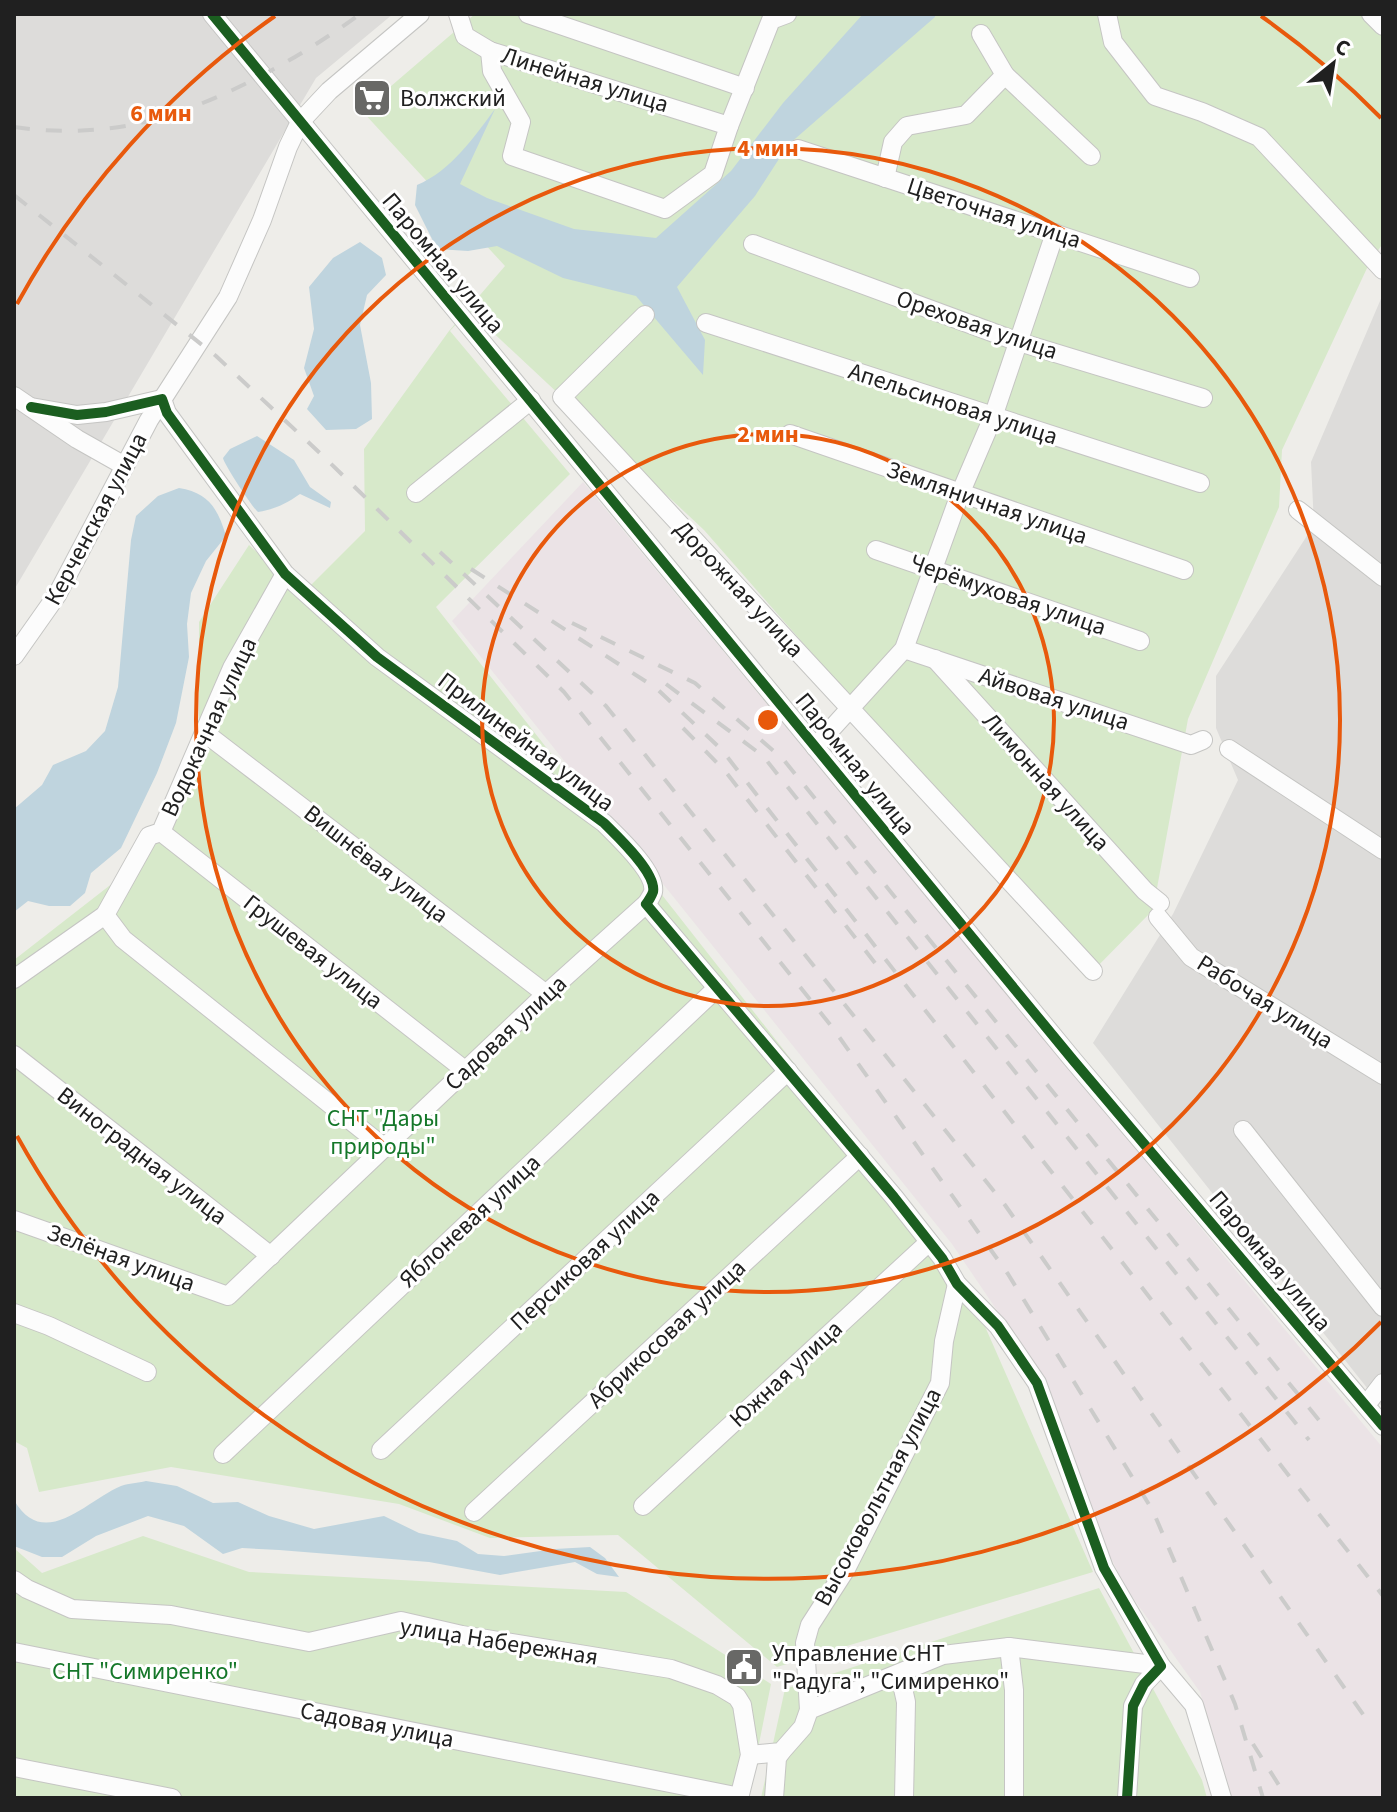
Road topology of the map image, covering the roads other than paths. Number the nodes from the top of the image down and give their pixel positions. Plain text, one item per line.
1 (212, 14) edge
2 (420, 14) edge
3 (458, 14) edge
4 (528, 14) edge
5 (1107, 14) edge
6 (1371, 14) edge
7 (771, 16) edge
8 (1383, 26) edge
9 (981, 34) dead end
10 (490, 51) junction
11 (1005, 75) junction
12 (745, 88) junction
13 (300, 122) junction
14 (729, 126) junction
15 (798, 149) dead end
16 (1091, 156) dead end
17 (885, 178) junction
18 (1055, 233) junction
19 (753, 244) dead end
20 (1382, 269) edge
21 (1190, 278) dead end
22 (645, 315) dead end
23 (706, 323) dead end
24 (1016, 341) junction
25 (14, 396) edge
26 (1203, 398) dead end
27 (162, 399) junction
28 (531, 400) junction
29 (31, 407) junction
30 (993, 417) junction
31 (790, 434) dead end
32 (123, 465) junction
33 (1200, 483) dead end
34 (416, 493) dead end
35 (960, 494) junction
36 (1298, 510) dead end
37 (876, 550) dead end
38 (934, 570) junction
39 (1184, 570) dead end
40 (285, 574) junction
41 (1383, 577) edge
42 (1140, 641) dead end
43 (904, 649) junction
44 (14, 656) edge
45 (935, 659) junction
46 (850, 708) junction
47 (205, 733) junction
48 (1203, 740) dead end
49 (815, 747) junction
50 (1229, 749) dead end
51 (161, 832) junction
52 (1383, 850) edge
53 (646, 904) junction
54 (1159, 910) joint
55 (105, 915) junction
56 (1093, 971) dead end
57 (14, 979) edge
58 (717, 988) junction
59 (546, 994) junction
60 (14, 1055) edge
61 (466, 1071) junction
62 (788, 1071) junction
63 (1383, 1075) edge
64 (1243, 1130) dead end
65 (385, 1148) junction
66 (860, 1156) junction
67 (14, 1220) edge
68 (929, 1242) junction
69 (271, 1256) junction
70 (957, 1284) junction
71 (228, 1296) joint
72 (1383, 1307) edge
73 (14, 1313) edge
74 (147, 1372) dead end
75 (1383, 1383) edge
76 (1366, 1405) junction
77 (1383, 1426) edge
78 (381, 1450) dead end
79 (223, 1454) dead end
80 (643, 1506) dead end
81 (474, 1512) dead end
82 (14, 1580) edge
83 (1009, 1647) junction
84 (14, 1652) edge
85 (1161, 1666) junction
86 (900, 1675) junction
87 (809, 1710) junction
88 (781, 1752) junction
89 (750, 1755) junction
90 (14, 1767) edge
91 (172, 1798) edge
92 (740, 1798) edge
93 (774, 1798) edge
94 (904, 1798) edge
95 (1014, 1798) edge
96 (1127, 1798) edge
97 (1222, 1798) edge

1 - 13 street, Паромная улица
2 - 13 street
3 - 10 street, Линейная улица
4 - 12 street
5 - 20 street
6 - 8 street
7 - 12 street
9 - 11 street
10 - 14 street, Линейная улица
10 - 14 street
11 - 16 street
11 - 17 street
12 - 14 street
13 - 27 street, Керченская улица
13 - 28 street, Паромная улица
15 - 17 street, Цветочная улица
17 - 18 street, Цветочная улица
18 - 21 street, Цветочная улица
18 - 24 street
19 - 24 street, Ореховая улица
22 - 46 street, Дорожная улица
23 - 30 street, Апельсиновая улица
24 - 26 street, Ореховая улица
24 - 30 street
25 - 29 street
27 - 29 street
27 - 32 street, Керченская улица
27 - 40 street, Прилинейная улица
28 - 34 street
28 - 49 street, Паромная улица
29 - 32 street
30 - 33 street, Апельсиновая улица
30 - 35 street
31 - 35 street, Земляничная улица
32 - 44 street, Керченская улица
35 - 38 street
35 - 39 street, Земляничная улица
36 - 41 street
37 - 38 street, Черёмуховая улица
38 - 42 street, Черёмуховая улица
38 - 43 street
40 - 47 street, Водокачная улица
40 - 53 street, Прилинейная улица
43 - 45 street, Айвовая улица
43 - 46 street
45 - 48 street, Айвовая улица
45 - 54 street, Лимонная улица
46 - 49 street
46 - 56 street, Дорожная улица
47 - 51 street, Водокачная улица
47 - 59 street, Вишнёвая улица
49 - 76 street, Паромная улица
50 - 52 street
51 - 55 street, Водокачная улица
51 - 61 street, Грушевая улица
53 - 58 street
53 - 59 street, Садовая улица
54 - 63 street, Рабочая улица
55 - 57 street, Водокачная улица
55 - 65 street
58 - 62 street
58 - 79 street, Яблоневая улица
59 - 61 street, Садовая улица
60 - 69 street, Виноградная улица
61 - 65 street, Садовая улица
62 - 66 street
62 - 78 street, Персиковая улица
64 - 72 street
65 - 69 street, Садовая улица
66 - 68 street
66 - 81 street, Абрикосовая улица
67 - 71 street, Зелёная улица
68 - 70 street
68 - 80 street, Южная улица
69 - 71 street, Садовая улица
70 - 85 street
70 - 87 street, Высоковольтная улица
73 - 74 street
75 - 76 street
76 - 77 street, Паромная улица
82 - 89 street, улица Набережная
83 - 85 street
83 - 86 street
83 - 95 street
84 - 92 street, Садовая улица
85 - 96 street
85 - 97 street
86 - 87 street
86 - 94 street
87 - 88 street
88 - 89 street
88 - 93 street
89 - 92 street
90 - 91 street

